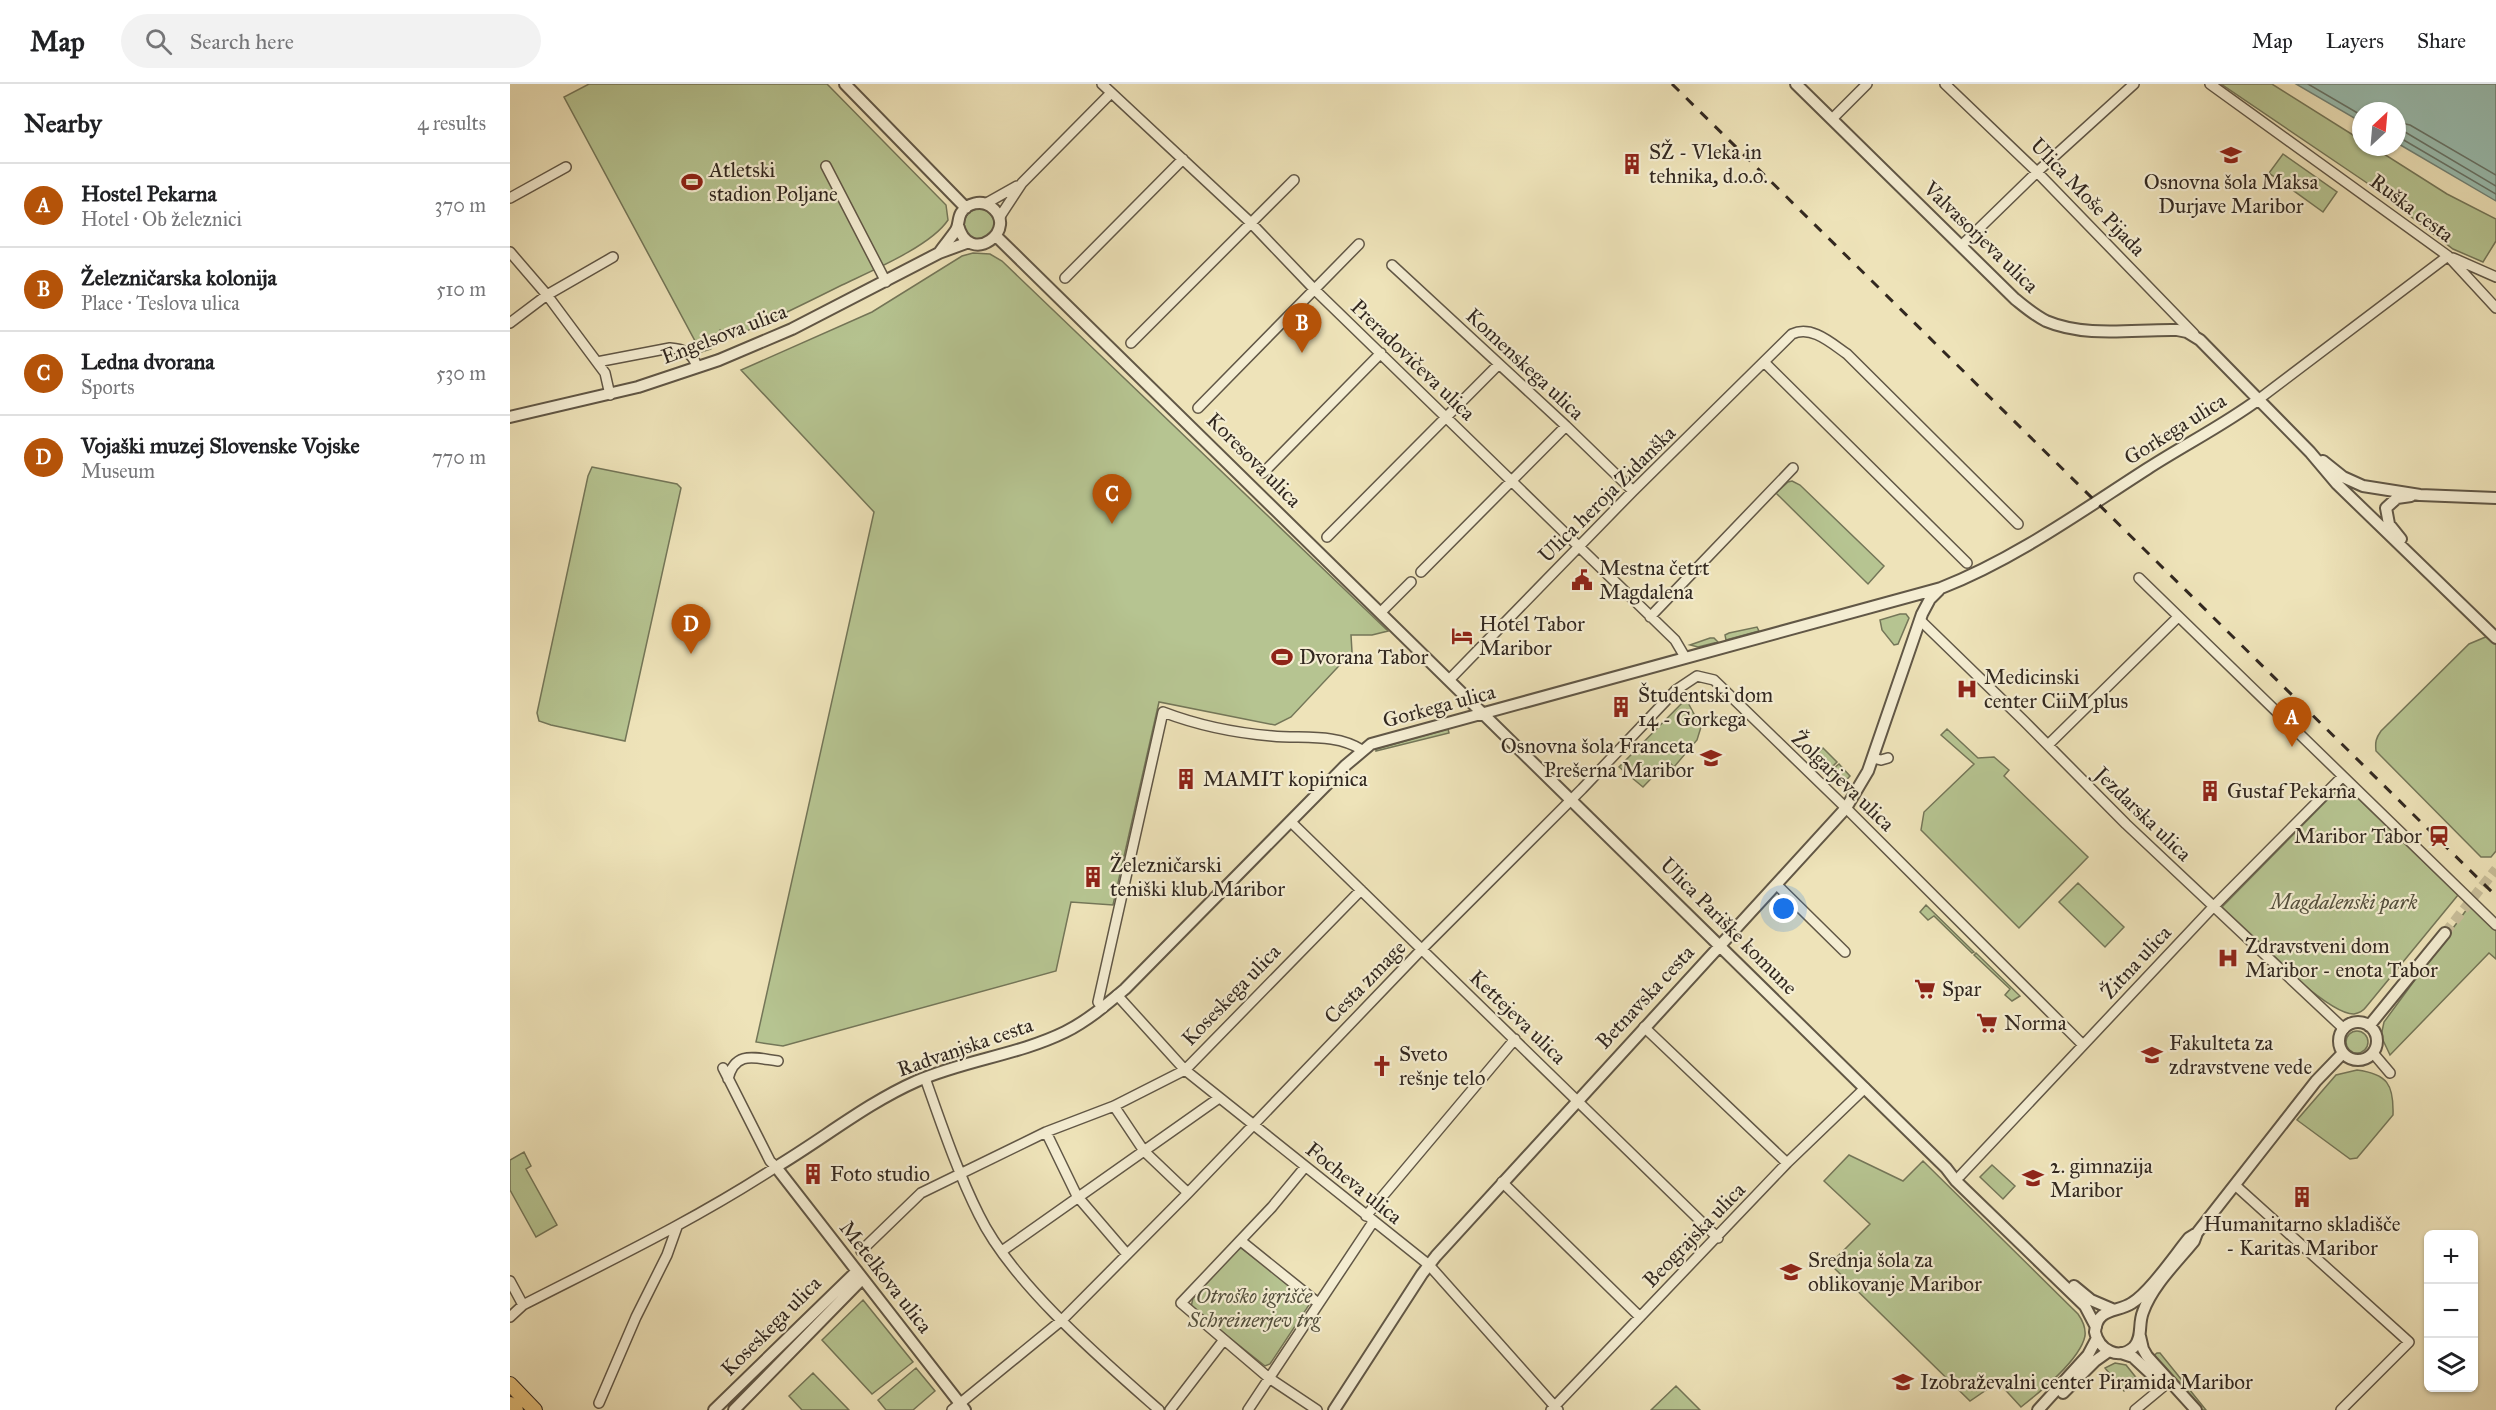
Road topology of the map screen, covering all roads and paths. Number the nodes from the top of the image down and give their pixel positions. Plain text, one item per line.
1 (845, 84) edge
2 (1101, 84) edge
3 (1796, 84) edge
4 (1867, 84) edge
5 (1944, 84) edge
6 (2134, 84) edge
7 (2210, 84) edge
8 (1111, 93) junction
9 (1832, 119) junction
10 (1183, 159) junction
11 (826, 166) dead end
12 (566, 167) dead end
13 (2037, 172) junction
14 (1294, 180) dead end
15 (1022, 183) junction
16 (510, 198) edge
17 (985, 204) junction
18 (966, 208) junction
19 (999, 218) junction
20 (1251, 223) junction
21 (958, 225) junction
22 (996, 236) junction
23 (969, 242) junction
24 (1359, 243) dead end
25 (1961, 246) junction
26 (510, 252) edge
27 (939, 253) junction
28 (2448, 256) junction
29 (613, 257) dead end
30 (1392, 265) dead end
31 (2496, 277) edge
32 (1065, 278) dead end
33 (886, 282) junction
34 (1315, 290) junction
35 (547, 295) junction
36 (2496, 308) edge
37 (510, 323) edge
38 (2200, 340) junction
39 (1131, 344) dead end
40 (1381, 353) junction
41 (597, 362) junction
42 (1764, 362) junction
43 (1499, 364) junction
44 (697, 367) junction
45 (610, 395) junction
46 (2259, 399) junction
47 (1198, 408) dead end
48 (510, 417) edge
49 (1447, 418) junction
50 (1566, 426) junction
51 (2310, 452) junction
52 (1793, 468) dead end
53 (1263, 473) dead end
54 (1511, 482) junction
55 (1633, 491) junction
56 (2420, 495) junction
57 (2496, 498) edge
58 (2018, 524) dead end
59 (1327, 537) dead end
60 (1579, 547) junction
61 (2409, 551) junction
62 (1967, 563) dead end
63 (1421, 572) dead end
64 (2139, 578) dead end
65 (1411, 582) dead end
66 (1941, 588) junction
67 (1381, 612) junction
68 (1650, 617) junction
69 (2178, 617) junction
70 (1920, 620) junction
71 (2496, 638) edge
72 (1685, 657) junction
73 (1449, 680) junction
74 (1483, 714) junction
75 (2048, 745) junction
76 (1362, 750) junction
77 (1874, 758) junction
78 (1888, 758) dead end
79 (2342, 777) junction
80 (1572, 799) junction
81 (1846, 808) junction
82 (1292, 823) junction
83 (1776, 885) junction
84 (1361, 890) junction
85 (2214, 906) junction
86 (2496, 926) edge
87 (2445, 933) tunnel mouth
88 (1721, 945) junction
89 (1422, 949) junction
90 (1845, 952) dead end
91 (1117, 995) junction
92 (1102, 1008) junction
93 (2369, 1026) junction
94 (1644, 1027) junction
95 (2344, 1029) junction
96 (1515, 1039) junction
97 (2084, 1045) junction
98 (2343, 1053) junction
99 (2373, 1053) junction
100 (778, 1061) dead end
101 (723, 1068) dead end
102 (1185, 1070) junction
103 (2390, 1073) dead end
104 (924, 1078) junction
105 (728, 1079) junction
106 (1865, 1088) junction
107 (1219, 1098) junction
108 (1578, 1100) junction
109 (1114, 1106) junction
110 (1253, 1125) junction
111 (1046, 1132) junction
112 (1144, 1150) junction
113 (1787, 1163) junction
114 (776, 1167) junction
115 (1305, 1167) junction
116 (1946, 1168) junction
117 (962, 1173) junction
118 (1960, 1176) junction
119 (1502, 1182) junction
120 (2235, 1185) junction
121 (1188, 1193) junction
122 (1077, 1196) junction
123 (1370, 1219) junction
124 (677, 1227) junction
125 (1718, 1238) junction
126 (1241, 1241) junction
127 (861, 1251) dead end
128 (1002, 1251) junction
129 (1126, 1253) junction
130 (1429, 1265) junction
131 (859, 1275) junction
132 (510, 1281) edge
133 (2144, 1300) junction
134 (1318, 1304) junction
135 (523, 1305) junction
136 (2117, 1309) junction
137 (510, 1317) edge
138 (1640, 1317) junction
139 (1062, 1320) junction
140 (2139, 1324) junction
141 (2096, 1332) junction
142 (2140, 1336) junction
143 (1223, 1341) junction
144 (2109, 1351) junction
145 (2121, 1353) junction
146 (1269, 1378) junction
147 (510, 1384) edge
148 (2164, 1386) junction
149 (599, 1403) dead end
150 (510, 1404) edge
151 (959, 1408) edge
152 (1555, 1409) edge
153 (516, 1410) edge
154 (535, 1410) edge
155 (714, 1410) edge
156 (734, 1410) edge
157 (1158, 1410) edge
158 (1170, 1410) edge
159 (1248, 1410) edge
160 (1317, 1410) edge
161 (1334, 1410) edge
162 (2039, 1410) edge
163 (2135, 1410) edge
164 (2187, 1410) edge
165 (2196, 1410) edge
166 (2341, 1410) edge

1 - 18 street
2 - 8 street, Preradovičeva ulica
3 - 9 street, Valvasorjeva ulica
4 - 9 street
5 - 13 street, Ulica Moše Pijada
6 - 13 street
7 - 28 street, Ruška cesta
8 - 10 street, Preradovičeva ulica
8 - 15 street
9 - 25 street, Valvasorjeva ulica
10 - 20 street, Preradovičeva ulica
10 - 32 street
11 - 33 street
12 - 16 street
13 - 25 street
13 - 38 street, Ulica Moše Pijada
14 - 20 street
15 - 17 street
15 - 19 street
17 - 18 street
17 - 19 street
18 - 21 street
19 - 22 street
20 - 34 street, Preradovičeva ulica
20 - 39 street
21 - 23 street
21 - 27 street
22 - 23 street
22 - 67 street, Koresova ulica
23 - 27 street, Engelsova ulica
24 - 34 street
25 - 38 street, Valvasorjeva ulica
26 - 35 street
27 - 33 street, Engelsova ulica
28 - 31 street
28 - 36 street, Ruška cesta
28 - 46 street, Gorkega ulica
29 - 35 street
30 - 43 street, Komenskega ulica
33 - 44 street, Engelsova ulica
34 - 40 street, Preradovičeva ulica
34 - 47 street
35 - 37 street
35 - 41 street
38 - 46 street, Valvasorjeva ulica
40 - 49 street, Preradovičeva ulica
40 - 53 street
41 - 44 street
41 - 45 street
42 - 55 street, Ulica heroja Zidanška
42 - 58 street, Ulica heroja Zidanška
42 - 62 street
43 - 49 street
43 - 50 street, Komenskega ulica
44 - 45 street, Engelsova ulica
45 - 48 street, Engelsova ulica
46 - 51 street
46 - 66 street, Gorkega ulica
49 - 54 street, Preradovičeva ulica
49 - 59 street
50 - 54 street
50 - 55 street, Komenskega ulica
51 - 56 street
51 - 61 street
52 - 68 street
54 - 60 street, Preradovičeva ulica
54 - 63 street
55 - 60 street, Ulica heroja Zidanška
56 - 57 street
56 - 61 street
60 - 68 street, Preradovičeva ulica
60 - 73 street, Ulica heroja Zidanška
61 - 71 street
64 - 69 street
65 - 67 street
66 - 70 street, Betnavska cesta
66 - 72 street, Gorkega ulica
67 - 73 street, Koresova ulica
68 - 72 street, Preradovičeva ulica
69 - 75 street
69 - 79 street
70 - 75 street, Jezdarska ulica
70 - 77 street, Betnavska cesta
72 - 74 street, Gorkega ulica
73 - 74 street, Koresova ulica
74 - 76 street, Gorkega ulica
74 - 80 street, Ulica Pariške komune
75 - 85 street, Jezdarska ulica
76 - 82 street, Radvanjska cesta
76 - 92 street, Gorkega ulica
77 - 78 street
77 - 81 street, Betnavska cesta
79 - 85 street, Žitna ulica
79 - 86 street
80 - 81 street, Žolgarjeva ulica
80 - 88 street, Ulica Pariške komune
80 - 89 street, Cesta zmage
81 - 83 street, Betnavska cesta
81 - 97 street, Žolgarjeva ulica
82 - 84 street, Kettejeva ulica
82 - 91 street, Radvanjska cesta
83 - 88 street, Betnavska cesta
83 - 90 street
84 - 89 street, Kettejeva ulica
84 - 102 street, Koseskega ulica
85 - 95 street, Jezdarska ulica
85 - 97 street, Žitna ulica
87 - 93 street
88 - 94 street, Betnavska cesta
88 - 106 street, Ulica Pariške komune
89 - 96 street, Kettejeva ulica
89 - 110 street, Cesta zmage
91 - 92 street, Radvanjska cesta
91 - 102 street, Focheva ulica
92 - 104 street, Radvanjska cesta
93 - 95 street
93 - 99 street
94 - 108 street, Betnavska cesta
94 - 113 street
95 - 98 street
96 - 108 street, Kettejeva ulica
96 - 123 street
97 - 118 street, Žitna ulica
98 - 99 street
98 - 120 street
99 - 103 street
100 - 105 street
101 - 105 street
102 - 107 street, Focheva ulica
102 - 109 street, Koseskega ulica
104 - 114 street, Radvanjska cesta
104 - 117 street
105 - 114 street
106 - 113 street, Beograjska ulica
106 - 116 street, Ulica Pariške komune
107 - 110 street, Focheva ulica
107 - 112 street
108 - 119 street, Betnavska cesta
108 - 125 street, Kettejeva ulica
109 - 111 street, Koseskega ulica
109 - 112 street
110 - 115 street, Focheva ulica
110 - 121 street, Cesta zmage
111 - 117 street, Koseskega ulica
111 - 122 street
112 - 121 street
112 - 122 street
113 - 125 street, Beograjska ulica
114 - 124 street, Radvanjska cesta
114 - 131 street, Metelkova ulica
115 - 123 street, Focheva ulica
115 - 126 street
116 - 118 street, Ulica Pariške komune
116 - 141 street, Ulica Pariške komune
117 - 127 street, Koseskega ulica
117 - 128 street
118 - 136 street, Ulica Pariške komune
119 - 130 street, Betnavska cesta
119 - 138 street
120 - 133 street
120 - 166 street
121 - 129 street, Cesta zmage
122 - 128 street
122 - 129 street
123 - 130 street, Focheva ulica
123 - 134 street
124 - 135 street, Radvanjska cesta
124 - 149 street
125 - 138 street, Beograjska ulica
126 - 134 street
126 - 143 street
128 - 139 street
129 - 139 street, Cesta zmage
130 - 152 street, Focheva ulica
130 - 161 street, Betnavska cesta
131 - 151 street, Metelkova ulica
131 - 155 street, Koseskega ulica
131 - 156 street, Koseskega ulica
132 - 135 street
133 - 136 street
133 - 140 street
134 - 146 street
135 - 137 street, Radvanjska cesta
136 - 140 street
136 - 141 street
138 - 152 street, Beograjska ulica
139 - 151 street, Cesta zmage
139 - 157 street
140 - 142 street
141 - 144 street
141 - 162 street
142 - 145 street
142 - 165 street
143 - 146 street
143 - 158 street
144 - 145 street
144 - 162 street
145 - 148 street
146 - 159 street
146 - 160 street
147 - 154 main road
148 - 163 street
148 - 164 street
150 - 153 main road

